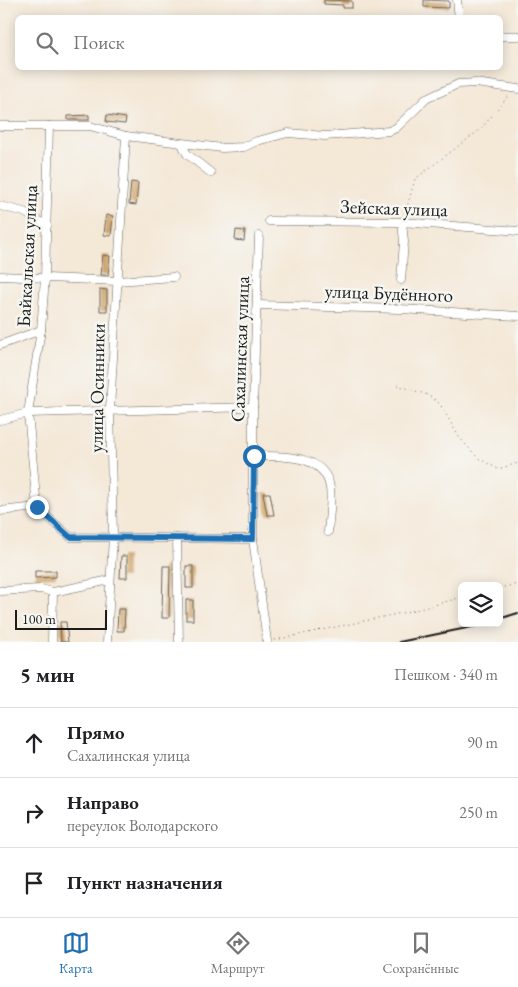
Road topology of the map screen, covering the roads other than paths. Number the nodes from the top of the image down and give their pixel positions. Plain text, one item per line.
1 (456, 0) edge
2 (458, 15) edge
3 (503, 36) edge
4 (518, 36) edge
5 (516, 88) edge
6 (0, 126) edge
7 (49, 126) junction
8 (126, 136) junction
9 (182, 144) junction
10 (211, 173) dead end
11 (0, 206) edge
12 (269, 221) dead end
13 (402, 222) junction
14 (47, 226) junction
15 (518, 231) edge
16 (259, 236) dead end
17 (0, 276) edge
18 (174, 277) dead end
19 (45, 278) junction
20 (401, 280) dead end
21 (117, 281) junction
22 (258, 305) junction
23 (518, 316) edge
24 (41, 330) junction
25 (0, 345) edge
26 (253, 406) junction
27 (110, 409) junction
28 (28, 413) junction
29 (0, 420) edge
30 (254, 456) junction
31 (37, 507) junction
32 (0, 511) edge
33 (328, 532) dead end
34 (113, 536) junction
35 (177, 538) junction
36 (253, 539) junction
37 (110, 580) junction
38 (0, 591) edge
39 (52, 592) junction
40 (52, 642) edge
41 (107, 642) edge
42 (179, 642) edge
43 (267, 642) edge

1 - 2 street
3 - 4 street
5 - 9 street
6 - 7 street
7 - 8 street
7 - 14 street, Байкальская улица
8 - 9 street
8 - 21 street, улица Осинники
9 - 10 street
11 - 14 street
12 - 13 street, Зейская улица
13 - 15 street, Зейская улица
13 - 20 street
14 - 19 street, Байкальская улица
16 - 22 street, Сахалинская улица
17 - 19 street
18 - 21 street
19 - 21 street
19 - 24 street, Байкальская улица
21 - 27 street, улица Осинники
22 - 23 street, улица Будённого
22 - 26 street, Сахалинская улица
24 - 25 street
24 - 28 street, Байкальская улица
26 - 27 street
26 - 30 street, Сахалинская улица
27 - 28 street
27 - 34 street, улица Осинники
28 - 29 street
28 - 31 street, Байкальская улица
30 - 33 street
30 - 36 street, Сахалинская улица
31 - 32 street
31 - 34 street
34 - 35 street
34 - 37 street, улица Осинники
35 - 36 street
35 - 42 street
36 - 43 street, Сахалинская улица
37 - 39 street
37 - 41 street, улица Осинники
38 - 39 street
39 - 40 street

